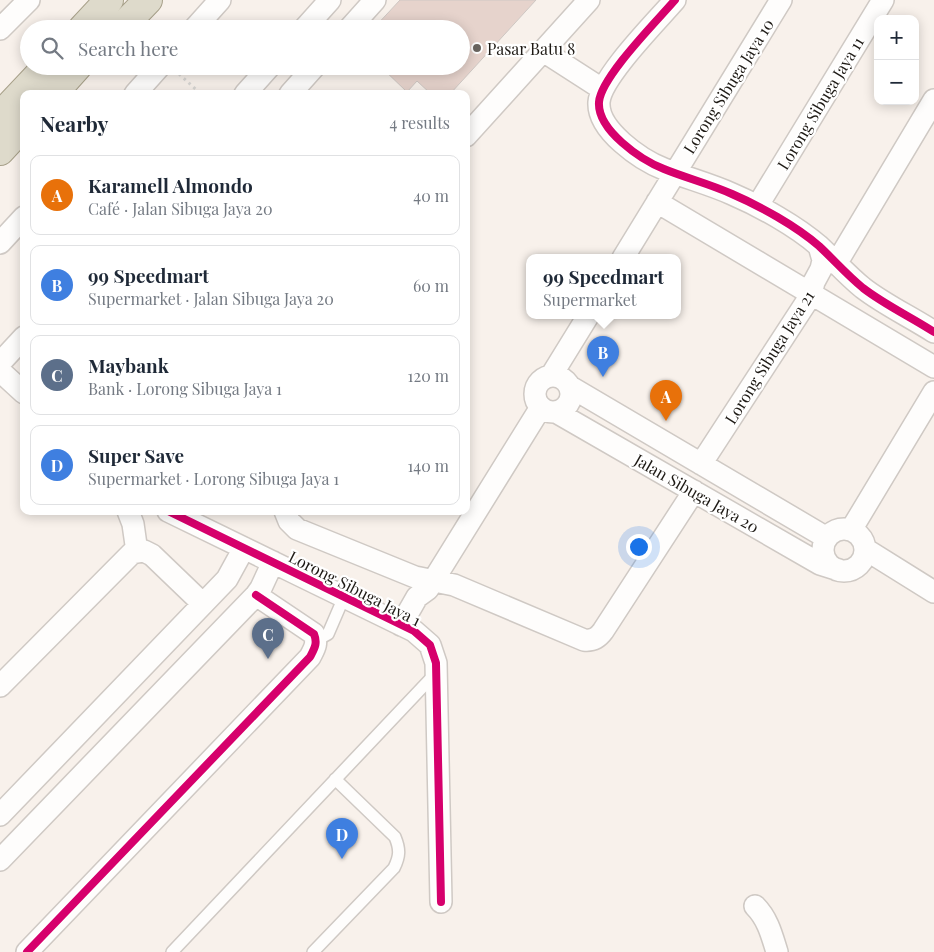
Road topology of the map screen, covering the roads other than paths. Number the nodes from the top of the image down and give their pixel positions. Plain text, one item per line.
1 (29, 0) edge
2 (109, 0) edge
3 (148, 0) edge
4 (220, 0) edge
5 (330, 0) edge
6 (375, 0) edge
7 (589, 0) edge
8 (676, 0) edge
9 (781, 0) edge
10 (883, 0) edge
11 (90, 20) edge
12 (129, 20) edge
13 (202, 20) edge
14 (312, 20) edge
15 (357, 20) edge
16 (0, 29) edge
17 (543, 51) junction
18 (39, 75) edge
19 (70, 75) edge
20 (160, 75) edge
21 (262, 75) edge
22 (307, 75) edge
23 (602, 89) junction
24 (24, 90) edge
25 (56, 90) edge
26 (140, 90) edge
27 (249, 90) edge
28 (294, 90) edge
29 (20, 95) edge
30 (934, 100) edge
31 (0, 116) edge
32 (20, 129) edge
33 (470, 132) edge
34 (0, 151) edge
35 (675, 173) junction
36 (657, 202) junction
37 (758, 206) junction
38 (20, 220) edge
39 (0, 243) edge
40 (819, 246) junction
41 (625, 254) edge
42 (844, 271) junction
43 (811, 295) junction
44 (587, 319) edge
45 (932, 324) edge
46 (934, 368) edge
47 (0, 371) edge
48 (560, 381) junction
49 (20, 388) edge
50 (934, 392) edge
51 (548, 410) junction
52 (698, 461) junction
53 (693, 491) junction
54 (130, 515) edge
55 (176, 515) edge
56 (287, 515) edge
57 (851, 530) junction
58 (827, 538) junction
59 (244, 548) junction
60 (865, 549) junction
61 (137, 552) junction
62 (273, 562) junction
63 (839, 570) junction
64 (931, 584) edge
65 (430, 585) junction
66 (256, 595) junction
67 (344, 597) junction
68 (203, 604) junction
69 (408, 628) junction
70 (317, 640) junction
71 (436, 674) junction
72 (0, 686) edge
73 (335, 779) junction
74 (0, 815) edge
75 (0, 860) edge
76 (441, 902) dead end
77 (755, 906) dead end
78 (27, 952) edge
79 (172, 952) edge
80 (313, 952) edge
81 (777, 952) edge

1 - 16 street
2 - 11 highway
3 - 12 highway
4 - 13 street
5 - 14 street
6 - 15 street
7 - 17 street
8 - 23 street
9 - 35 street, Lorong Sibuga Jaya 10
10 - 37 street, Lorong Sibuga Jaya 11
17 - 23 street
17 - 33 street
18 - 24 highway
19 - 25 highway
20 - 26 street
21 - 27 street
22 - 28 street
23 - 35 street
29 - 31 highway
30 - 42 street
32 - 34 highway
35 - 36 street, Lorong Sibuga Jaya 10
35 - 37 street
36 - 41 street, Lorong Sibuga Jaya 10
36 - 43 street
37 - 40 street
38 - 39 street
40 - 42 street
40 - 43 street, Lorong Sibuga Jaya 21
42 - 43 street
42 - 45 street
43 - 46 street
43 - 52 street, Lorong Sibuga Jaya 21
44 - 48 street
47 - 49 street
48 - 51 street
48 - 51 street
48 - 52 street, Jalan Sibuga Jaya 20
50 - 57 street
51 - 53 street, Jalan Sibuga Jaya 20
51 - 65 street
52 - 53 street
52 - 58 street, Jalan Sibuga Jaya 20
53 - 63 street, Jalan Sibuga Jaya 20
53 - 65 street
54 - 61 street
55 - 59 street, Lorong Sibuga Jaya 1
56 - 65 street
57 - 58 street
57 - 60 street
58 - 63 street
59 - 62 street, Lorong Sibuga Jaya 1
59 - 68 street
60 - 63 street
60 - 64 street
61 - 68 street
61 - 72 street
62 - 66 street
62 - 67 street, Lorong Sibuga Jaya 1
65 - 69 street
66 - 70 street
66 - 75 street
67 - 69 street, Lorong Sibuga Jaya 1
67 - 70 lane
68 - 74 street
69 - 71 street, Lorong Sibuga Jaya 1
70 - 78 street
71 - 73 lane
71 - 76 street, Lorong Sibuga Jaya 1
73 - 79 lane
73 - 80 lane
77 - 81 street

